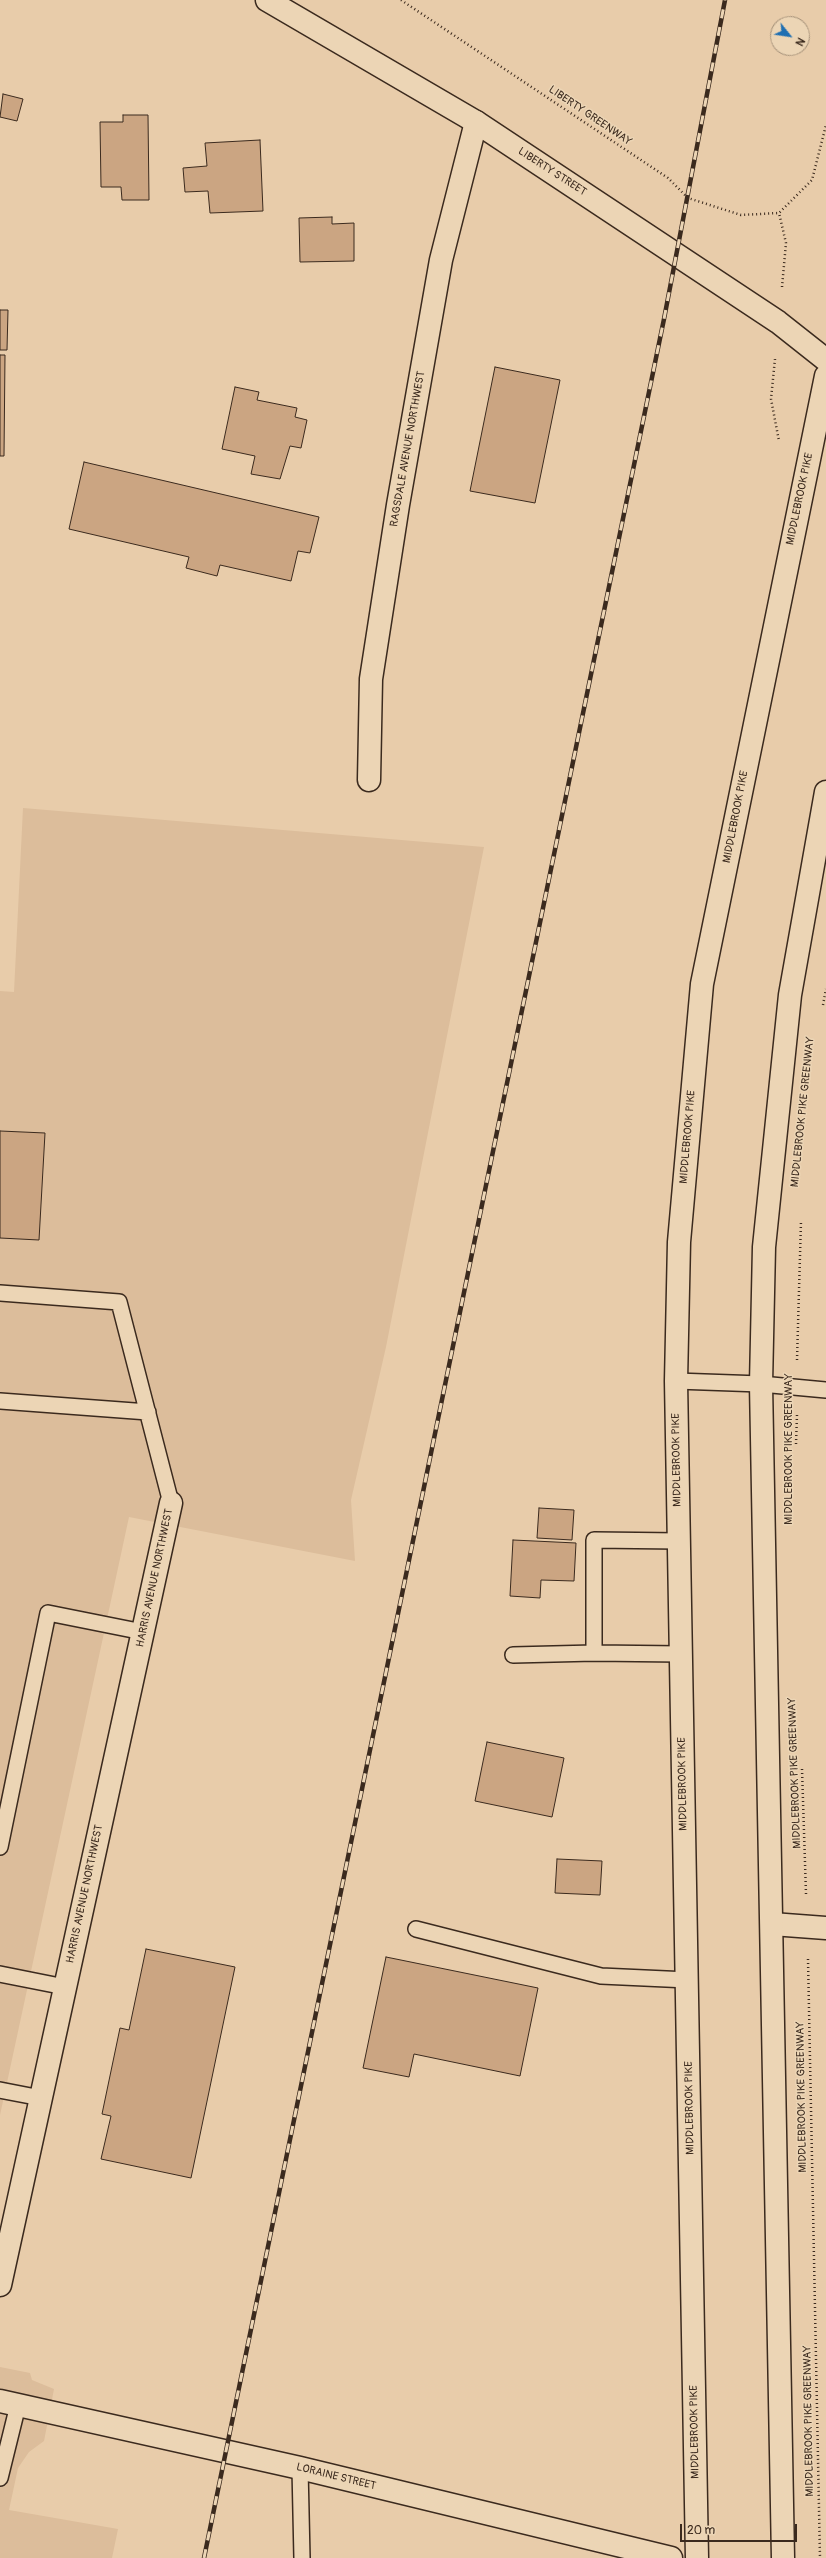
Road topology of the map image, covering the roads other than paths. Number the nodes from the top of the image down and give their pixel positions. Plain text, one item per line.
1 (267, 0) edge
2 (476, 122) junction
3 (826, 360) edge
4 (826, 376) edge
5 (369, 780) dead end
6 (826, 792) edge
7 (0, 1293) edge
8 (676, 1381) junction
9 (761, 1384) junction
10 (826, 1390) edge
11 (0, 1401) edge
12 (148, 1412) junction
13 (171, 1503) joint
14 (679, 1541) junction
15 (143, 1632) junction
16 (594, 1653) junction
17 (681, 1654) junction
18 (514, 1655) dead end
19 (0, 1847) edge
20 (772, 1924) junction
21 (816, 1927) edge
22 (416, 1929) dead end
23 (0, 1974) edge
24 (688, 1980) junction
25 (65, 1987) junction
26 (0, 2090) edge
27 (41, 2098) junction
28 (0, 2285) edge
29 (9, 2403) edge
30 (300, 2468) junction
31 (0, 2478) edge
32 (302, 2558) edge
33 (671, 2558) edge
34 (697, 2558) edge
35 (783, 2558) edge

1 - 2 main road, LIBERTY STREET
2 - 3 main road, LIBERTY STREET
2 - 5 main road, RAGSDALE AVENUE NORTHWEST
4 - 8 main road, MIDDLEBROOK PIKE
6 - 9 main road
7 - 12 lane
8 - 9 lane
8 - 14 main road, MIDDLEBROOK PIKE
9 - 10 lane
9 - 20 main road
11 - 12 lane
12 - 13 lane
13 - 15 main road, HARRIS AVENUE NORTHWEST
14 - 16 lane
14 - 17 main road, MIDDLEBROOK PIKE
15 - 19 lane
15 - 25 main road, HARRIS AVENUE NORTHWEST
16 - 17 lane
16 - 18 lane
17 - 24 main road, MIDDLEBROOK PIKE
20 - 21 main road
20 - 35 main road
22 - 24 lane
23 - 25 lane
24 - 34 main road, MIDDLEBROOK PIKE
25 - 27 main road, HARRIS AVENUE NORTHWEST
26 - 27 lane
27 - 28 main road, HARRIS AVENUE NORTHWEST
29 - 30 main road, LORAINE STREET
29 - 31 lane
30 - 32 lane
30 - 33 main road, LORAINE STREET

